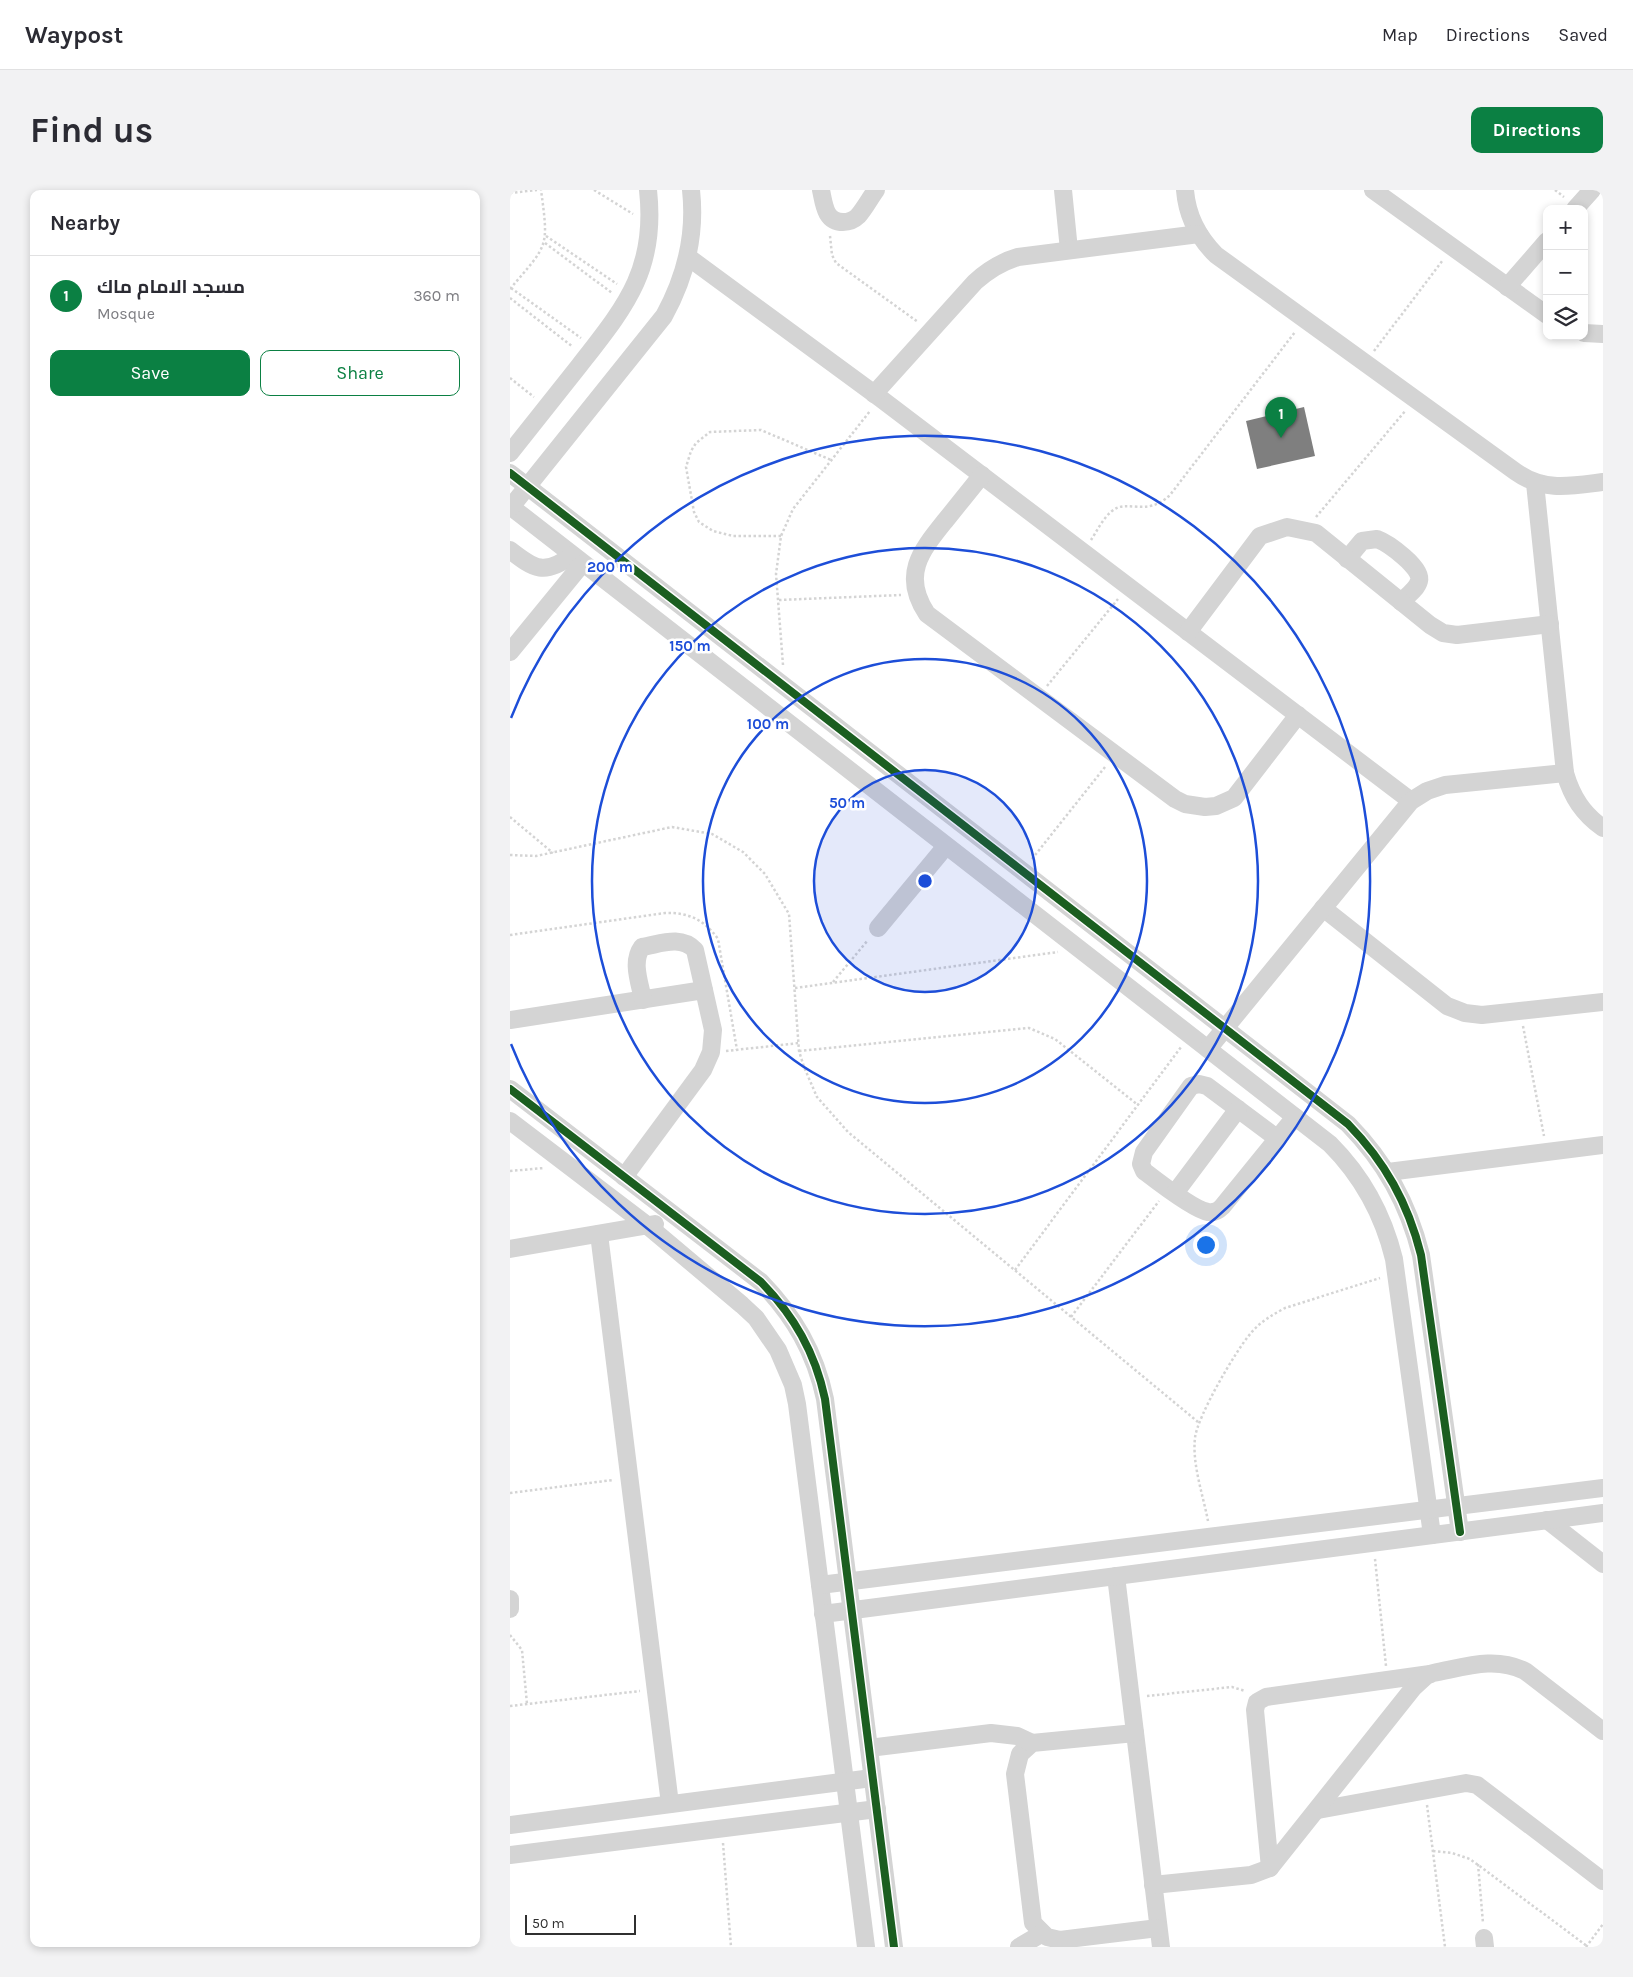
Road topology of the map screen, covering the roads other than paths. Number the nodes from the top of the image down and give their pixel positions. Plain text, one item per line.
1 (648, 190) edge
2 (691, 190) edge
3 (821, 190) edge
4 (876, 190) edge
5 (1063, 190) edge
6 (1185, 190) edge
7 (1372, 190) edge
8 (1592, 190) edge
9 (1579, 205) edge
10 (1199, 234) junction
11 (1543, 247) edge
12 (1069, 250) junction
13 (688, 257) junction
14 (1508, 287) junction
15 (1543, 311) edge
16 (1588, 333) edge
17 (1603, 334) edge
18 (877, 396) junction
19 (510, 453) edge
20 (510, 473) edge
21 (982, 475) junction
22 (1603, 482) edge
23 (1536, 484) junction
24 (527, 486) junction
25 (510, 506) edge
26 (510, 550) edge
27 (577, 559) junction
28 (1347, 559) junction
29 (1401, 602) junction
30 (1550, 624) junction
31 (1188, 632) junction
32 (510, 652) edge
33 (1298, 715) junction
34 (1565, 773) junction
35 (912, 785) junction
36 (1411, 801) junction
37 (895, 806) junction
38 (1603, 828) edge
39 (946, 846) junction
40 (1323, 908) junction
41 (878, 928) road end
42 (704, 990) junction
43 (643, 1000) junction
44 (1603, 1002) edge
45 (510, 1020) edge
46 (1225, 1029) junction
47 (1208, 1049) junction
48 (510, 1089) edge
49 (1238, 1109) junction
50 (1295, 1116) junction
51 (510, 1121) edge
52 (1278, 1138) junction
53 (1603, 1145) edge
54 (1585, 1147) junction
55 (1603, 1159) edge
56 (1388, 1172) junction
57 (624, 1177) junction
58 (1172, 1191) junction
59 (681, 1220) junction
60 (648, 1226) junction
61 (599, 1234) junction
62 (510, 1249) edge
63 (1603, 1488) edge
64 (1456, 1506) junction
65 (1428, 1510) junction
66 (1603, 1513) edge
67 (1547, 1520) junction
68 (1460, 1532) junction
69 (1432, 1535) junction
70 (1603, 1564) edge
71 (1116, 1576) junction
72 (848, 1582) junction
73 (820, 1585) junction
74 (510, 1599) edge
75 (510, 1609) edge
76 (852, 1610) junction
77 (824, 1614) junction
78 (1433, 1673) junction
79 (1603, 1731) edge
80 (1135, 1733) junction
81 (1032, 1743) junction
82 (869, 1748) junction
83 (872, 1778) junction
84 (844, 1781) junction
85 (670, 1804) junction
86 (876, 1809) junction
87 (1318, 1810) junction
88 (848, 1813) junction
89 (510, 1825) edge
90 (510, 1855) edge
91 (1270, 1868) junction
92 (1603, 1881) edge
93 (1154, 1885) junction
94 (1158, 1928) junction
95 (1041, 1934) junction
96 (866, 1947) edge
97 (894, 1947) edge
98 (1019, 1947) edge
99 (1161, 1947) edge

1 - 19 street
2 - 13 street
3 - 4 street
5 - 12 street
6 - 10 street
7 - 14 street
8 - 9 street
10 - 12 street
10 - 23 street
11 - 14 street
12 - 18 street
13 - 18 street
13 - 24 street
14 - 15 street
16 - 17 street
18 - 21 street
20 - 24 street
21 - 31 street
21 - 33 street
22 - 23 street
23 - 30 street
24 - 25 street
24 - 35 street
25 - 27 street
26 - 27 street
27 - 32 street
27 - 37 street
28 - 29 street
28 - 29 street
28 - 31 street
29 - 30 street
30 - 34 street
31 - 33 street
33 - 36 street
34 - 36 street
34 - 38 street
35 - 37 street
35 - 46 street
36 - 40 street
37 - 39 street
39 - 41 street
39 - 47 street
40 - 44 street
40 - 46 street
42 - 43 street
42 - 43 street
42 - 57 street
43 - 45 street
46 - 47 street
46 - 56 street
47 - 50 street
48 - 57 street
49 - 52 street
49 - 58 street
49 - 58 street
50 - 52 street
50 - 65 street
51 - 60 street
52 - 58 street
53 - 54 street
54 - 55 street
54 - 56 street
56 - 64 street
57 - 59 street
59 - 60 street
59 - 72 street
60 - 61 street
60 - 73 street
61 - 62 street
61 - 85 street
63 - 64 street
64 - 65 street
64 - 68 street
65 - 69 street
65 - 72 street
66 - 67 street
67 - 68 street
67 - 70 street
68 - 69 street
69 - 71 street
71 - 76 street
71 - 80 street
72 - 73 street
72 - 76 street
73 - 77 street
74 - 75 street
76 - 77 street
76 - 82 street
77 - 84 street
78 - 79 street
78 - 87 street
78 - 91 street
80 - 81 street
80 - 93 street
81 - 82 street
81 - 95 street
82 - 83 street
83 - 84 street
83 - 86 street
84 - 85 street
84 - 88 street
85 - 89 street
86 - 88 street
86 - 97 street
87 - 91 street
87 - 92 street
88 - 90 street
88 - 96 street
91 - 93 street
93 - 94 street
94 - 95 street
94 - 99 street
95 - 98 street

